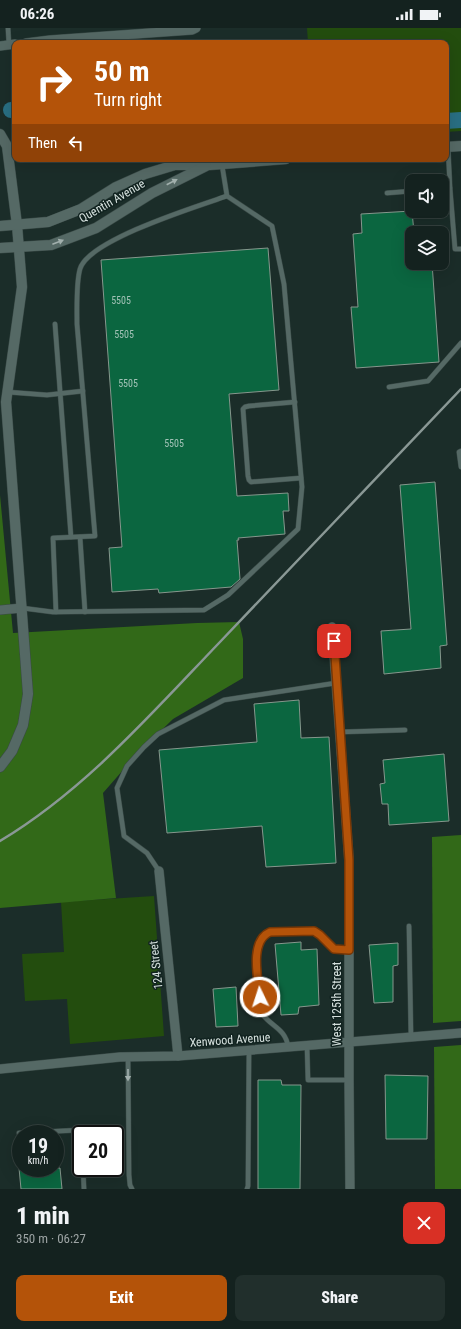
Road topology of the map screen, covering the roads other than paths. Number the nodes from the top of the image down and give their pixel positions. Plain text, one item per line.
1 (8, 28) edge
2 (196, 28) edge
3 (50, 40) edge
4 (8, 45) edge
5 (0, 134) edge
6 (461, 146) edge
7 (449, 147) edge
8 (248, 162) edge
9 (448, 162) edge
10 (222, 164) junction
11 (210, 165) junction
12 (450, 188) joint
13 (405, 192) edge
14 (387, 193) dead end
15 (227, 196) junction
16 (17, 225) junction
17 (0, 226) edge
18 (19, 247) junction
19 (0, 248) edge
20 (461, 249) edge
21 (55, 324) dead end
22 (461, 343) edge
23 (388, 387) dead end
24 (83, 391) junction
25 (8, 392) junction
26 (60, 394) junction
27 (295, 402) junction
28 (461, 451) edge
29 (461, 467) edge
30 (302, 478) junction
31 (80, 536) junction
32 (71, 537) junction
33 (22, 608) junction
34 (0, 610) edge
35 (56, 612) junction
36 (85, 612) junction
37 (332, 627) dead end
38 (336, 683) junction
39 (405, 730) dead end
40 (340, 732) junction
41 (0, 767) edge
42 (159, 871) joint
43 (409, 926) dead end
44 (349, 950) junction
45 (461, 1033) edge
46 (411, 1037) junction
47 (350, 1043) junction
48 (307, 1046) junction
49 (288, 1047) junction
50 (250, 1050) junction
51 (178, 1056) junction
52 (128, 1057) junction
53 (0, 1069) edge
54 (349, 1080) junction
55 (83, 1177) edge
56 (84, 1189) edge
57 (132, 1189) edge
58 (247, 1189) edge
59 (350, 1189) edge

1 - 4 lane
2 - 3 street
5 - 16 street
6 - 7 street
8 - 10 street, Quentin Avenue
9 - 12 lane
10 - 11 street, Quentin Avenue
10 - 15 lane
11 - 16 street, Quentin Avenue
18 -> 11 street, Quentin Avenue
12 - 20 lane
13 - 14 lane
15 - 24 lane
15 - 27 lane
16 - 17 street, Quentin Avenue
16 - 18 street
18 - 19 street, Quentin Avenue
18 - 25 street
21 - 26 lane
22 - 23 lane
24 - 26 lane
24 - 31 lane
25 - 26 lane
25 - 33 street
26 - 32 lane
27 - 30 lane
27 - 30 lane
28 - 29 lane
30 - 36 lane
31 - 32 lane
31 - 36 lane
32 - 35 lane
33 - 34 street
33 - 35 lane
33 - 41 street
35 - 36 lane
37 - 38 street, West 125th Street
38 - 40 street, West 125th Street
38 - 42 lane
39 - 40 lane
40 - 44 street, West 125th Street
42 - 51 street, 124 Street
43 - 46 lane
44 - 47 street, West 125th Street
44 - 49 lane
45 - 46 street, Xenwood Avenue
46 - 47 street, Xenwood Avenue
47 - 48 street, Xenwood Avenue
47 - 54 street, West 125th Street
48 - 49 street, Xenwood Avenue
48 - 54 lane
49 - 50 street, Xenwood Avenue
50 - 51 street, Xenwood Avenue
50 - 58 lane
51 - 52 street, Xenwood Avenue
52 - 53 street, Xenwood Avenue
52 -> 57 lane
54 - 59 street, West 125th Street
55 - 56 lane

